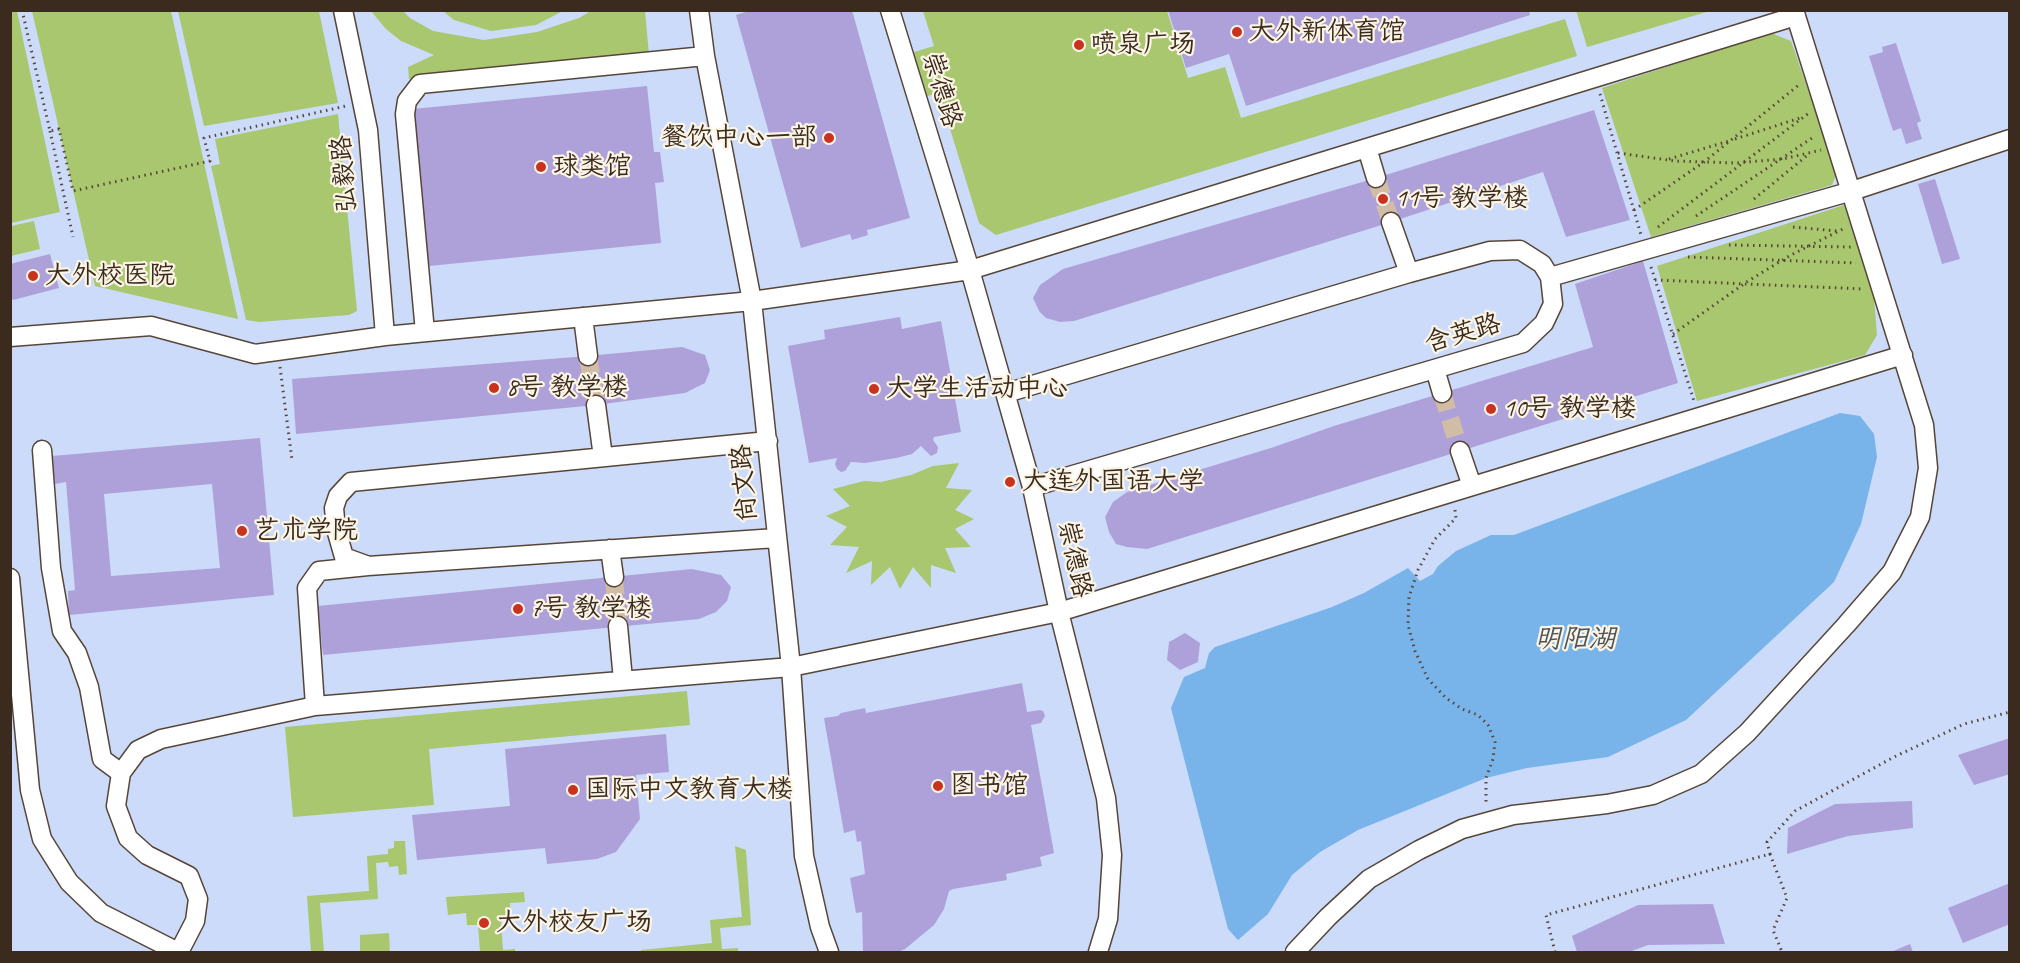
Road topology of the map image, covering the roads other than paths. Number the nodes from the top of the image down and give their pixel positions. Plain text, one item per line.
1 (343, 10) edge
2 (699, 10) edge
3 (890, 10) edge
4 (1795, 13) edge
5 (705, 56) junction
6 (2008, 145) edge
7 (1367, 148) junction
8 (1376, 178) tunnel mouth
9 (1852, 191) junction
10 (1391, 222) tunnel mouth
11 (970, 270) junction
12 (1409, 273) junction
13 (1550, 277) junction
14 (752, 301) junction
15 (584, 317) junction
16 (425, 332) junction
17 (385, 336) junction
18 (10, 337) edge
19 (588, 356) tunnel mouth
20 (1903, 356) junction
21 (1434, 369) junction
22 (1006, 393) junction
23 (1442, 393) tunnel mouth
24 (596, 405) tunnel mouth
25 (768, 441) junction
26 (42, 450) dead end
27 (1460, 451) tunnel mouth
28 (603, 457) junction
29 (1472, 486) junction
30 (1032, 487) junction
31 (776, 538) junction
32 (610, 549) junction
33 (368, 566) junction
34 (614, 577) tunnel mouth
35 (10, 578) edge
36 (1059, 612) junction
37 (618, 626) tunnel mouth
38 (791, 667) junction
39 (623, 680) junction
40 (315, 706) junction
41 (121, 773) junction
42 (178, 952) edge
43 (829, 952) edge
44 (1098, 952) edge
45 (1295, 952) edge

1 - 17 street, 弘毅路
2 - 5 street, 尚文路
3 - 11 street, 崇德路
4 - 7 street
4 - 9 street
5 - 14 street, 尚文路
5 - 16 street
6 - 9 street
7 - 8 street
7 - 11 street
9 - 13 street
9 - 20 street
10 - 12 street
11 - 14 street
11 - 22 street, 崇德路
12 - 13 street
12 - 22 street
13 - 21 street, 含英路
14 - 15 street
14 - 25 street, 尚文路
15 - 16 street
15 - 19 street
16 - 17 street
17 - 18 street
20 - 29 street
20 - 45 street
21 - 23 street
21 - 30 street, 含英路
22 - 30 street, 崇德路
24 - 28 street
25 - 28 street
25 - 31 street, 尚文路
26 - 41 street
27 - 29 street
28 - 33 street
29 - 36 street
30 - 36 street, 崇德路
31 - 32 street
31 - 38 street, 尚文路
32 - 33 street
32 - 34 street
33 - 40 street
35 - 42 street
36 - 38 street
36 - 44 street, 崇德路
37 - 39 street
38 - 39 street
38 - 43 street, 尚文路
39 - 40 street
40 - 41 street
41 - 42 street

